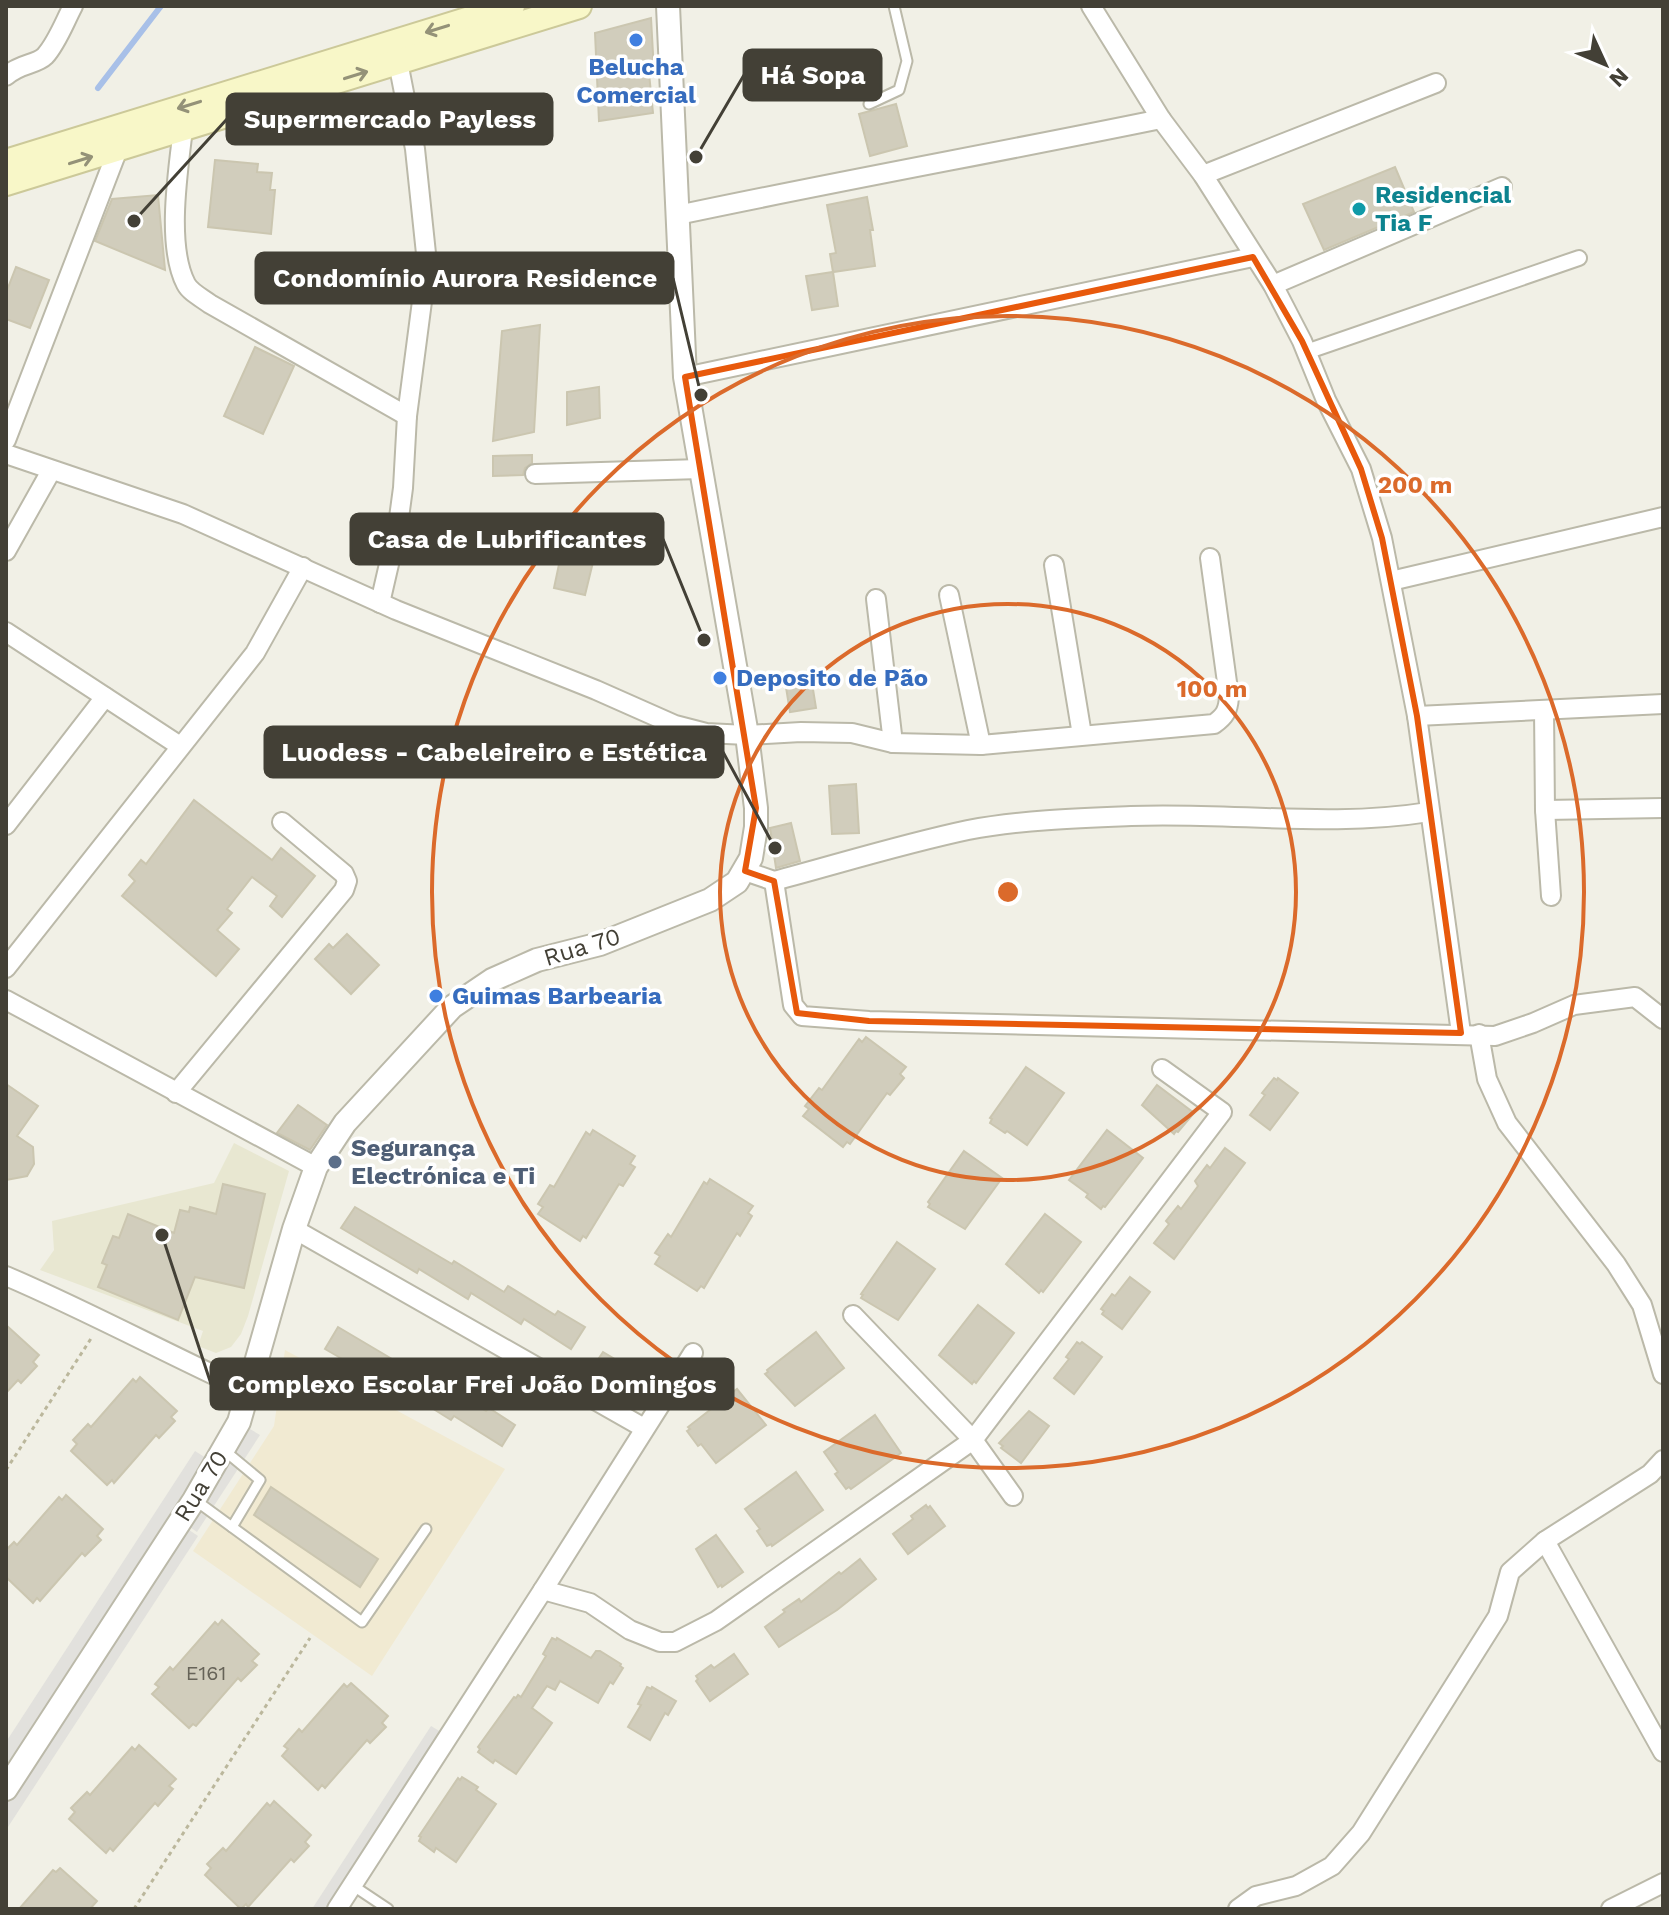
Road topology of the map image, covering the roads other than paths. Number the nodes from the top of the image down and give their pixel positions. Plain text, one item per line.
1 (73, 6) edge
2 (512, 6) edge
3 (579, 6) edge
4 (668, 6) edge
5 (894, 6) edge
6 (1100, 9) edge
7 (398, 62) junction
8 (9, 66) edge
9 (1436, 83) dead end
10 (869, 104) dead end
11 (1161, 119) junction
12 (183, 129) junction
13 (118, 149) junction
14 (6, 162) edge
15 (1203, 175) junction
16 (6, 183) edge
17 (1502, 187) dead end
18 (678, 215) junction
19 (1253, 257) junction
20 (1579, 258) dead end
21 (1273, 285) junction
22 (1306, 352) junction
23 (685, 377) junction
24 (407, 416) junction
25 (6, 440) edge
26 (6, 454) edge
27 (700, 469) junction
28 (51, 471) junction
29 (535, 474) dead end
30 (1663, 517) edge
31 (6, 551) edge
32 (1210, 558) dead end
33 (1054, 565) dead end
34 (303, 567) junction
35 (1391, 581) junction
36 (949, 595) dead end
37 (876, 599) dead end
38 (380, 603) junction
39 (6, 632) edge
40 (105, 697) junction
41 (1663, 704) edge
42 (1544, 710) junction
43 (1417, 716) junction
44 (747, 735) junction
45 (1082, 735) junction
46 (893, 743) junction
47 (981, 745) junction
48 (180, 746) junction
49 (1663, 808) edge
50 (1545, 810) junction
51 (1429, 812) junction
52 (282, 822) dead end
53 (6, 825) edge
54 (745, 871) junction
55 (774, 881) junction
56 (1551, 896) dead end
57 (6, 968) edge
58 (6, 1000) edge
59 (1663, 1019) edge
60 (1470, 1034) junction
61 (1162, 1069) dead end
62 (176, 1093) junction
63 (316, 1167) junction
64 (294, 1229) junction
65 (6, 1276) edge
66 (853, 1315) dead end
67 (693, 1353) dead end
68 (1663, 1374) edge
69 (248, 1391) junction
70 (644, 1428) junction
71 (973, 1440) junction
72 (224, 1450) junction
73 (1663, 1460) edge
74 (1013, 1496) dead end
75 (194, 1500) junction
76 (232, 1527) junction
77 (426, 1529) dead end
78 (1545, 1541) junction
79 (543, 1590) junction
80 (1663, 1752) edge
81 (6, 1789) edge
82 (1663, 1883) edge
83 (352, 1885) junction
84 (337, 1909) edge
85 (388, 1909) edge
86 (1238, 1909) edge
87 (1611, 1909) edge

1 - 8 street
2 -> 14 main road
3 - 7 main road
4 - 18 street
5 - 10 lane
6 - 11 street
12 -> 7 main road
7 - 24 street
9 - 15 street
11 - 15 street
11 - 18 street
12 - 13 main road
12 - 24 street
16 -> 13 main road
13 - 25 street
15 - 19 street
17 - 21 street
18 - 23 street
19 - 21 street
19 - 23 street
20 - 22 street
21 - 22 street
22 - 35 street
23 - 27 street
24 - 38 street
26 - 28 street
27 - 29 street
27 - 44 street
28 - 31 street
28 - 34 street
30 - 35 street
32 - 45 street
33 - 45 street
34 - 38 street
34 - 48 street
35 - 43 street
36 - 47 street
37 - 46 street
38 - 44 street
39 - 40 street
40 - 48 street
40 - 53 street
41 - 42 street
42 - 43 street
42 - 50 street
43 - 51 street
44 - 46 street
44 - 54 street
45 - 47 street
46 - 47 street
48 - 57 street
49 - 50 street
50 - 56 street
51 - 55 street
51 - 60 street
52 - 62 street
54 - 55 street
54 - 63 street, Rua 70
55 - 60 street
58 - 62 street
59 - 60 street
60 - 68 street
61 - 71 street
62 - 63 street
63 - 64 street, Rua 70
64 - 69 street, Rua 70
64 - 70 street
65 - 69 street
66 - 71 street
67 - 70 street
69 - 72 street, Rua 70
70 - 79 street
71 - 74 street
71 - 79 street
72 - 75 street, Rua 70
72 - 76 lane
73 - 78 street
75 - 76 lane
75 - 81 street, Rua 70
76 - 77 lane
78 - 80 street
78 - 86 street
79 - 83 street
82 - 87 street
83 - 84 street
83 - 85 lane

